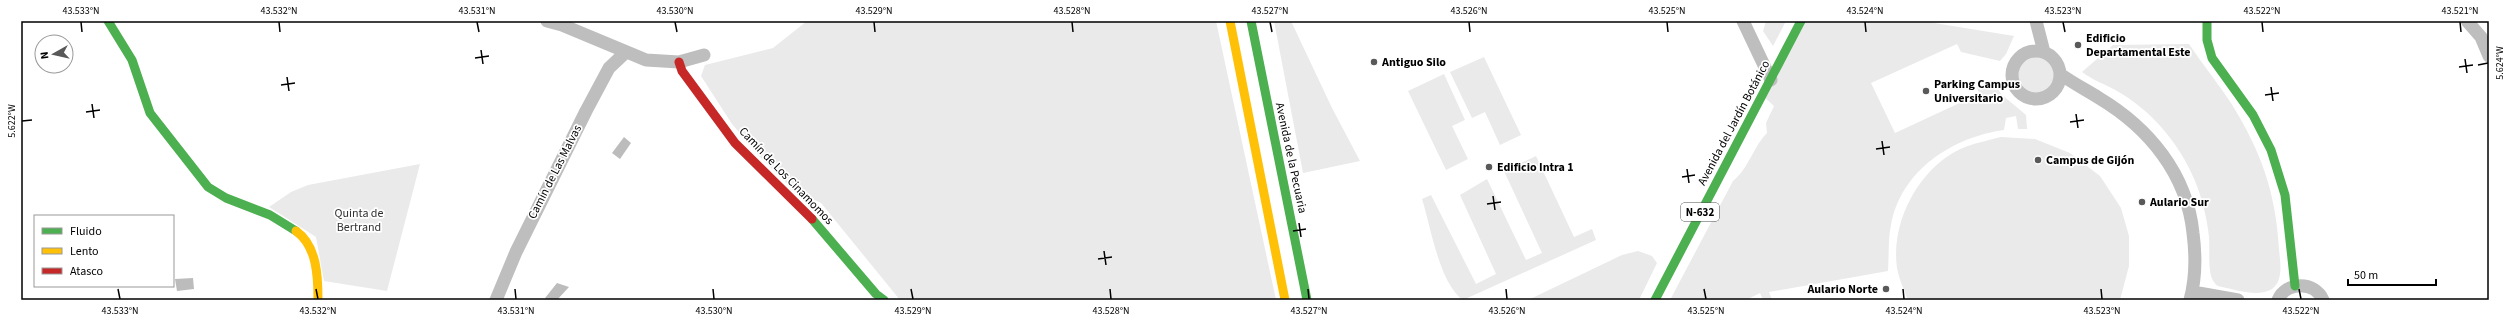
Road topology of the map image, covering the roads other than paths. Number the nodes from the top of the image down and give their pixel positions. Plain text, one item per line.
1 (108, 21) edge
2 (547, 21) edge
3 (1230, 21) edge
4 (1251, 21) edge
5 (1743, 21) edge
6 (1801, 21) edge
7 (2036, 21) edge
8 (2207, 21) edge
9 (2467, 21) edge
10 (626, 52) junction
11 (2028, 52) junction
12 (2044, 52) junction
13 (704, 55) dead end
14 (2489, 56) edge
15 (679, 62) junction
16 (2060, 74) junction
17 (1770, 80) junction
18 (2077, 86) junction
19 (2052, 92) junction
20 (2295, 286) junction
21 (2191, 296) edge
22 (318, 300) edge
23 (496, 300) edge
24 (884, 300) edge
25 (1285, 300) edge
26 (1307, 300) edge
27 (1655, 300) edge
28 (2238, 300) edge
29 (2278, 300) edge
30 (2323, 300) edge

1 - 22 main road
2 - 10 street
3 - 25 main road
4 - 26 main road, Avenida de la Pecuaria
5 - 17 street
6 - 17 main road, Avenida del Jardín Botánico / N-632
7 - 11 street
7 - 12 street
8 - 20 main road
9 - 14 street
10 - 15 street
10 - 23 street, Camín de Las Malvas
11 - 12 street
11 - 19 street
12 - 16 street
13 - 15 street
15 - 24 main road, Camín de Los Cinamomos
16 - 18 street
16 - 19 street
17 - 27 main road, Avenida del Jardín Botánico / N-632
18 - 19 street
18 - 21 street
20 - 29 street
20 - 30 street
21 - 28 street

